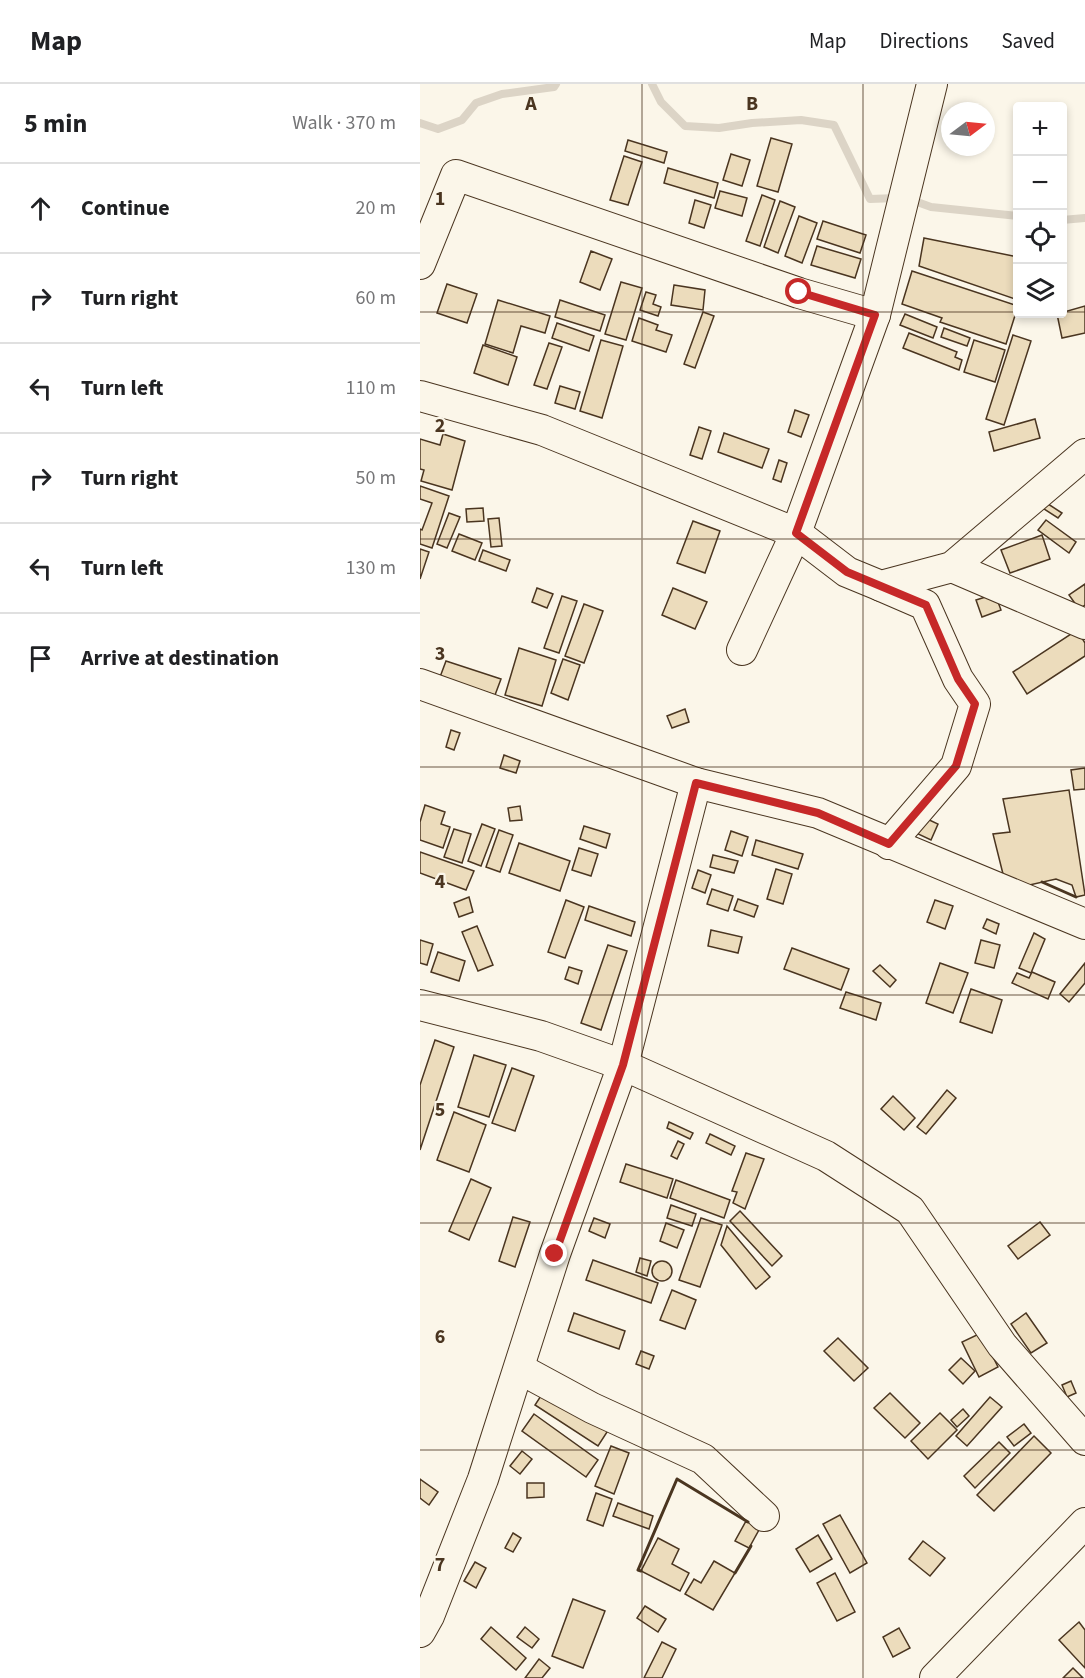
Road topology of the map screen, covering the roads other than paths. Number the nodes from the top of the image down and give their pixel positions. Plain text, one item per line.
1 (932, 84) edge
2 (420, 264) edge
3 (875, 315) junction
4 (420, 396) edge
5 (1085, 454) edge
6 (796, 533) junction
7 (952, 567) junction
8 (881, 586) junction
9 (1085, 624) edge
10 (742, 650) dead end
11 (420, 684) edge
12 (696, 783) junction
13 (889, 844) junction
14 (1085, 924) edge
15 (420, 1005) edge
16 (623, 1065) junction
17 (520, 1369) junction
18 (1085, 1440) edge
19 (764, 1516) dead end
20 (1085, 1523) edge
21 (420, 1632) edge
22 (939, 1677) edge

1 - 3 street
2 - 3 street
3 - 6 street
4 - 6 street
5 - 7 street
6 - 8 street
6 - 10 street
7 - 8 street
7 - 9 street
8 - 13 street
11 - 12 street
12 - 13 street
12 - 16 street
13 - 14 street
15 - 16 street
16 - 17 street
16 - 18 street
17 - 19 street
17 - 21 street
20 - 22 street

